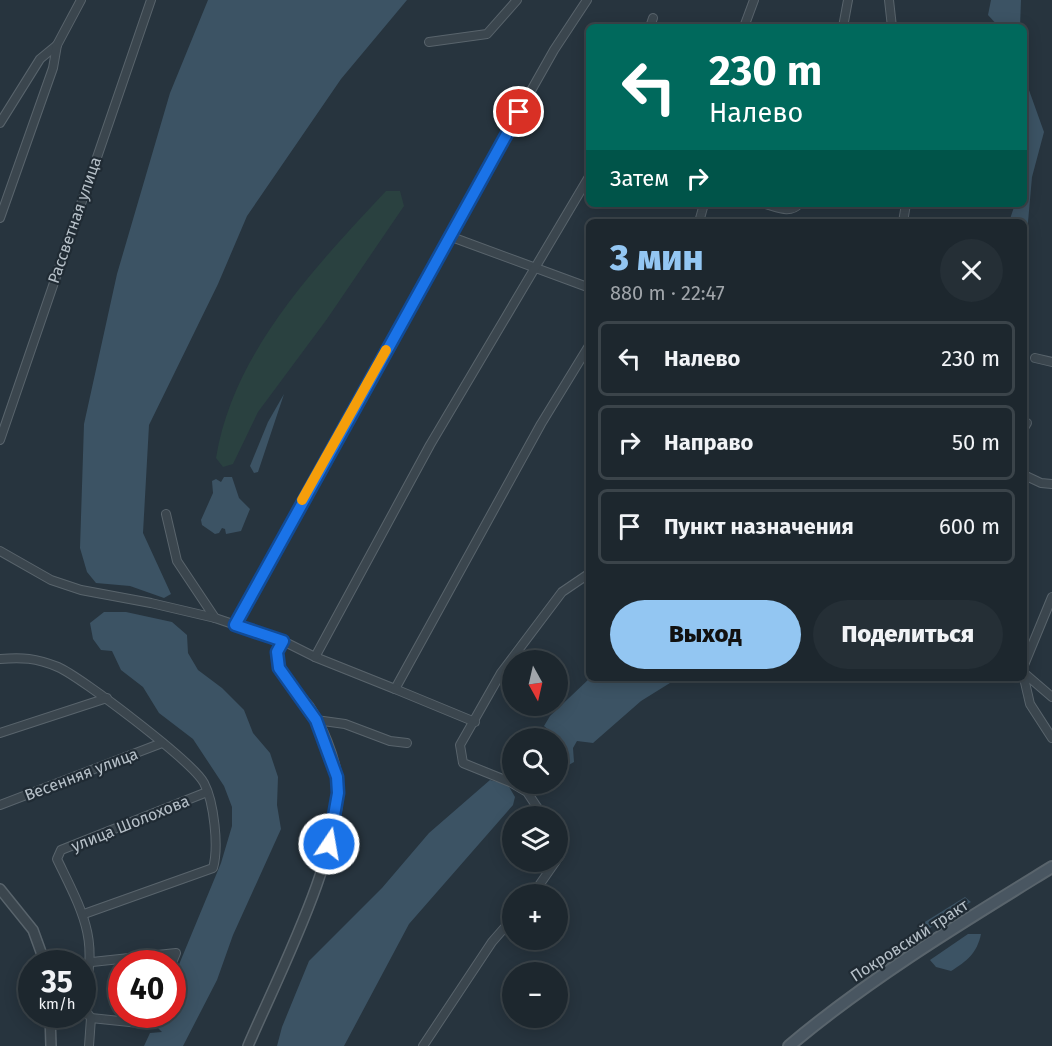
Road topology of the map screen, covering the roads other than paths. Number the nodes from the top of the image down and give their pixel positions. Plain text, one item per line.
1 (81, 0) edge
2 (151, 0) edge
3 (517, 0) edge
4 (587, 0) edge
5 (754, 0) edge
6 (848, 0) edge
7 (889, 0) edge
8 (653, 18) dead end
9 (651, 24) edge
10 (745, 24) edge
11 (844, 24) edge
12 (892, 24) edge
13 (429, 42) dead end
14 (57, 45) junction
15 (0, 123) edge
16 (586, 182) edge
17 (776, 207) edge
18 (797, 207) edge
19 (0, 218) edge
20 (449, 236) junction
21 (535, 268) junction
22 (586, 287) edge
23 (586, 351) edge
24 (1035, 358) dead end
25 (1052, 362) edge
26 (0, 440) edge
27 (1027, 476) edge
28 (1052, 484) edge
29 (166, 514) dead end
30 (0, 551) edge
31 (586, 576) edge
32 (1052, 597) edge
33 (215, 618) junction
34 (235, 625) junction
35 (283, 641) junction
36 (315, 657) junction
37 (0, 658) edge
38 (1027, 658) edge
39 (1027, 676) edge
40 (1025, 681) edge
41 (395, 689) junction
42 (1052, 697) edge
43 (107, 698) junction
44 (316, 720) junction
45 (475, 722) junction
46 (0, 733) edge
47 (1052, 738) edge
48 (162, 743) junction
49 (407, 743) dead end
50 (207, 792) junction
51 (0, 805) edge
52 (536, 806) edge
53 (1052, 867) edge
54 (0, 889) edge
55 (84, 914) junction
56 (502, 931) edge
57 (40, 950) edge
58 (90, 950) edge
59 (50, 1028) edge
60 (90, 1028) edge
61 (51, 1046) edge
62 (89, 1046) edge
63 (248, 1046) edge
64 (423, 1046) edge
65 (789, 1046) edge

1 - 14 street
2 - 26 street, Рассветная улица
3 - 13 street
4 - 20 street
5 - 10 street
6 - 11 street
7 - 12 street
8 - 9 street
14 - 15 street
14 - 19 street
16 - 21 street
17 - 18 street
20 - 21 street
20 - 34 street
21 - 22 street
21 - 36 street
23 - 41 street
24 - 25 street
27 - 28 street
29 - 33 street
30 - 33 street
31 - 45 street
32 - 38 street
33 - 34 street
34 - 35 street
35 - 36 street
35 - 44 street
36 - 41 street
37 - 43 street
39 - 42 street
40 - 47 street
41 - 45 street
43 - 46 street
43 - 48 street
44 - 49 street
44 - 63 street
45 - 52 street
48 - 50 street
48 - 51 street, Весенняя улица
50 - 55 street
50 - 55 street, улица Шолохова
53 - 65 main road, Покровский тракт
54 - 57 street
55 - 58 street
56 - 64 street
59 - 61 street
60 - 62 street

